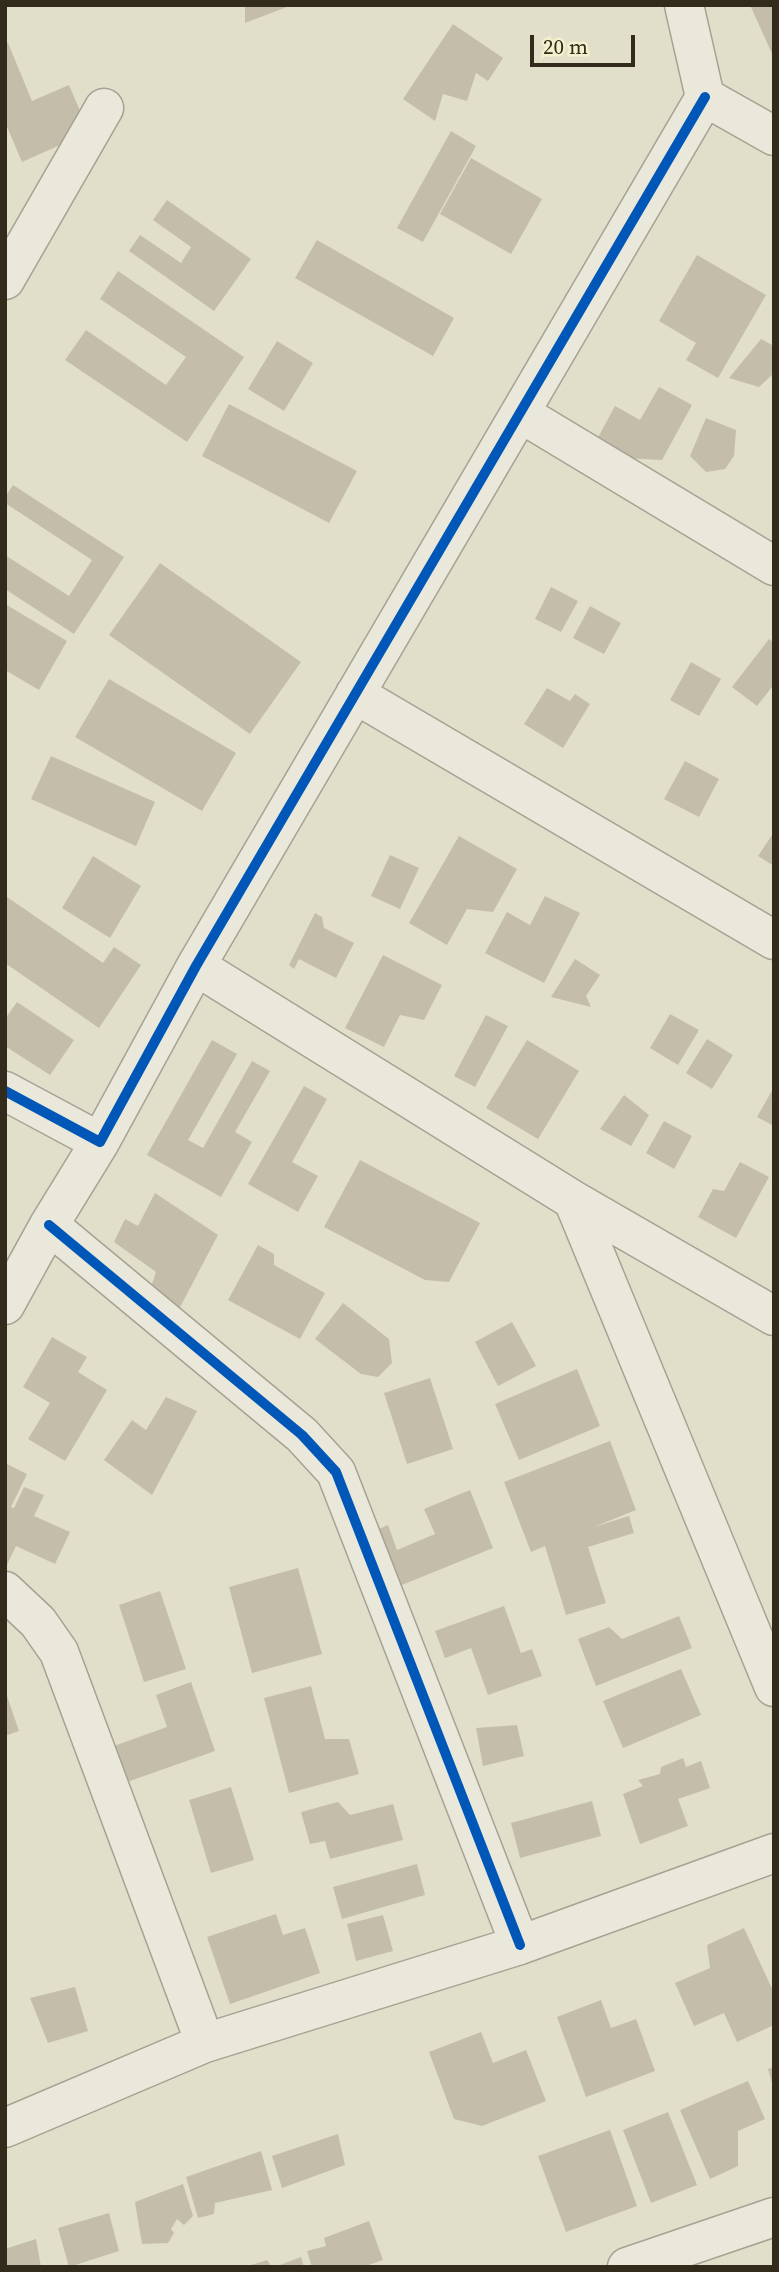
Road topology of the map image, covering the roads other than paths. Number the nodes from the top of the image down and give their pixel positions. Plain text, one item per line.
1 (684, 5) edge
2 (705, 97) junction
3 (104, 108) dead end
4 (774, 136) edge
5 (5, 280) edge
6 (520, 413) junction
7 (774, 566) edge
8 (355, 694) junction
9 (774, 940) edge
10 (197, 966) junction
11 (5, 1091) edge
12 (100, 1142) junction
13 (573, 1200) junction
14 (49, 1225) junction
15 (5, 1305) edge
16 (774, 1316) edge
17 (5, 1591) edge
18 (774, 1687) edge
19 (774, 1853) edge
20 (520, 1945) junction
21 (205, 2043) junction
22 (5, 2128) edge
23 (774, 2217) edge
24 (627, 2267) edge

1 - 2 street
2 - 4 street
2 - 6 street
3 - 5 street
6 - 7 street
6 - 8 street
8 - 9 street
8 - 10 street
10 - 12 street
10 - 13 street
11 - 12 street
12 - 14 street
13 - 16 street
13 - 18 street
14 - 15 street
14 - 20 street
17 - 21 street
19 - 20 street
20 - 21 street
21 - 22 street
23 - 24 street

